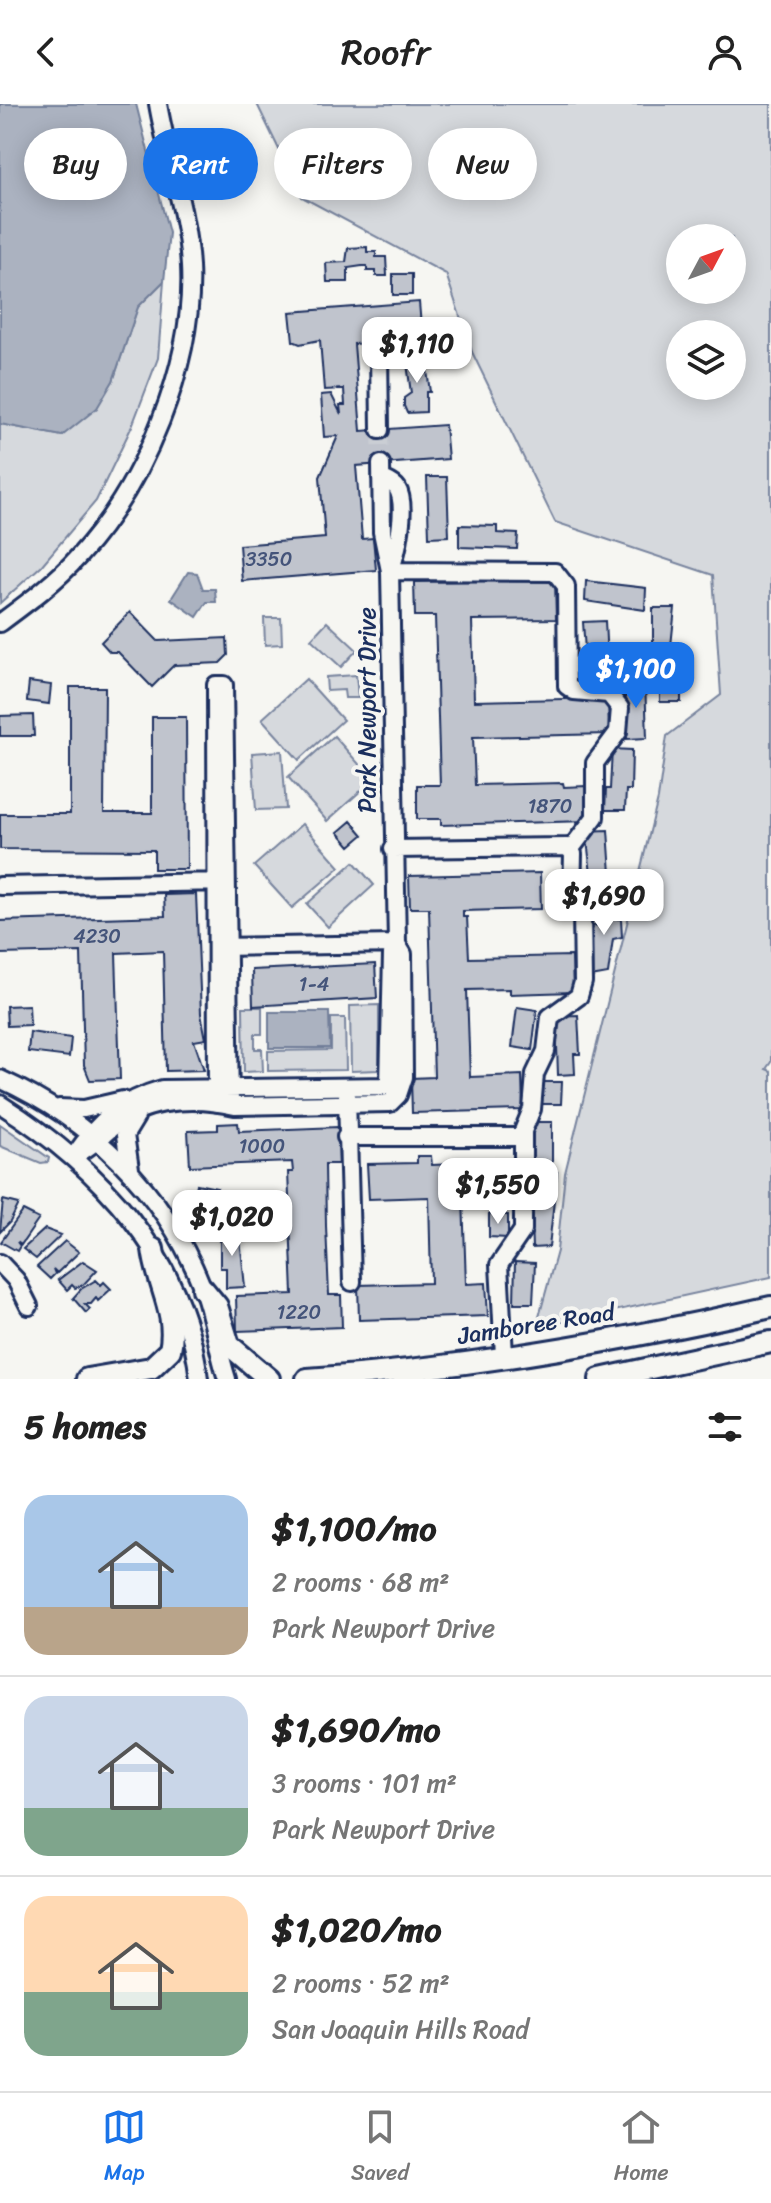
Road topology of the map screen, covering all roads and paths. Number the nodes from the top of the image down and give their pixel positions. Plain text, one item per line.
1 (158, 104) edge
2 (379, 351) dead end
3 (380, 430) tunnel mouth
4 (381, 471) tunnel mouth
5 (390, 571) junction
6 (0, 623) edge
7 (393, 849) junction
8 (570, 850) junction
9 (221, 882) junction
10 (0, 886) edge
11 (397, 944) junction
12 (221, 947) junction
13 (0, 1079) edge
14 (223, 1096) junction
15 (347, 1097) junction
16 (0, 1104) edge
17 (134, 1106) junction
18 (54, 1107) junction
19 (96, 1137) junction
20 (346, 1137) junction
21 (522, 1137) junction
22 (74, 1156) junction
23 (132, 1174) junction
24 (153, 1249) junction
25 (0, 1263) edge
26 (352, 1282) dead end
27 (203, 1289) junction
28 (29, 1306) dead end
29 (771, 1307) edge
30 (771, 1342) edge
31 (730, 1352) junction
32 (504, 1355) junction
33 (87, 1379) edge
34 (199, 1379) edge
35 (227, 1379) edge
36 (269, 1379) edge
37 (307, 1379) edge
38 (600, 1379) edge
39 (660, 1379) edge

1 - 6 street
2 - 3 street
4 - 5 street, Park Newport Drive
5 - 7 street, Park Newport Drive
5 - 8 street
7 - 8 street
7 - 11 street, Park Newport Drive
8 - 21 street
9 - 9 street
9 - 10 street
9 - 12 street
11 - 12 street
11 - 15 street, Park Newport Drive
12 - 14 street
13 - 18 street
14 - 15 street, Park Newport Drive
14 - 17 street, Park Newport Drive
15 - 20 street
16 - 22 street
17 - 18 street
17 - 19 street, Park Newport Drive
17 - 23 street
18 - 19 street
19 - 22 street, Park Newport Drive
19 - 23 street
20 - 21 street
20 - 26 street
21 - 32 street
22 - 24 street
23 - 27 street
24 - 33 main road
24 - 34 street
25 - 28 street
27 - 35 street
27 - 36 main road
29 - 32 main road, Jamboree Road
30 - 31 main road
31 - 38 main road
31 - 39 main road
32 - 37 main road, Jamboree Road

